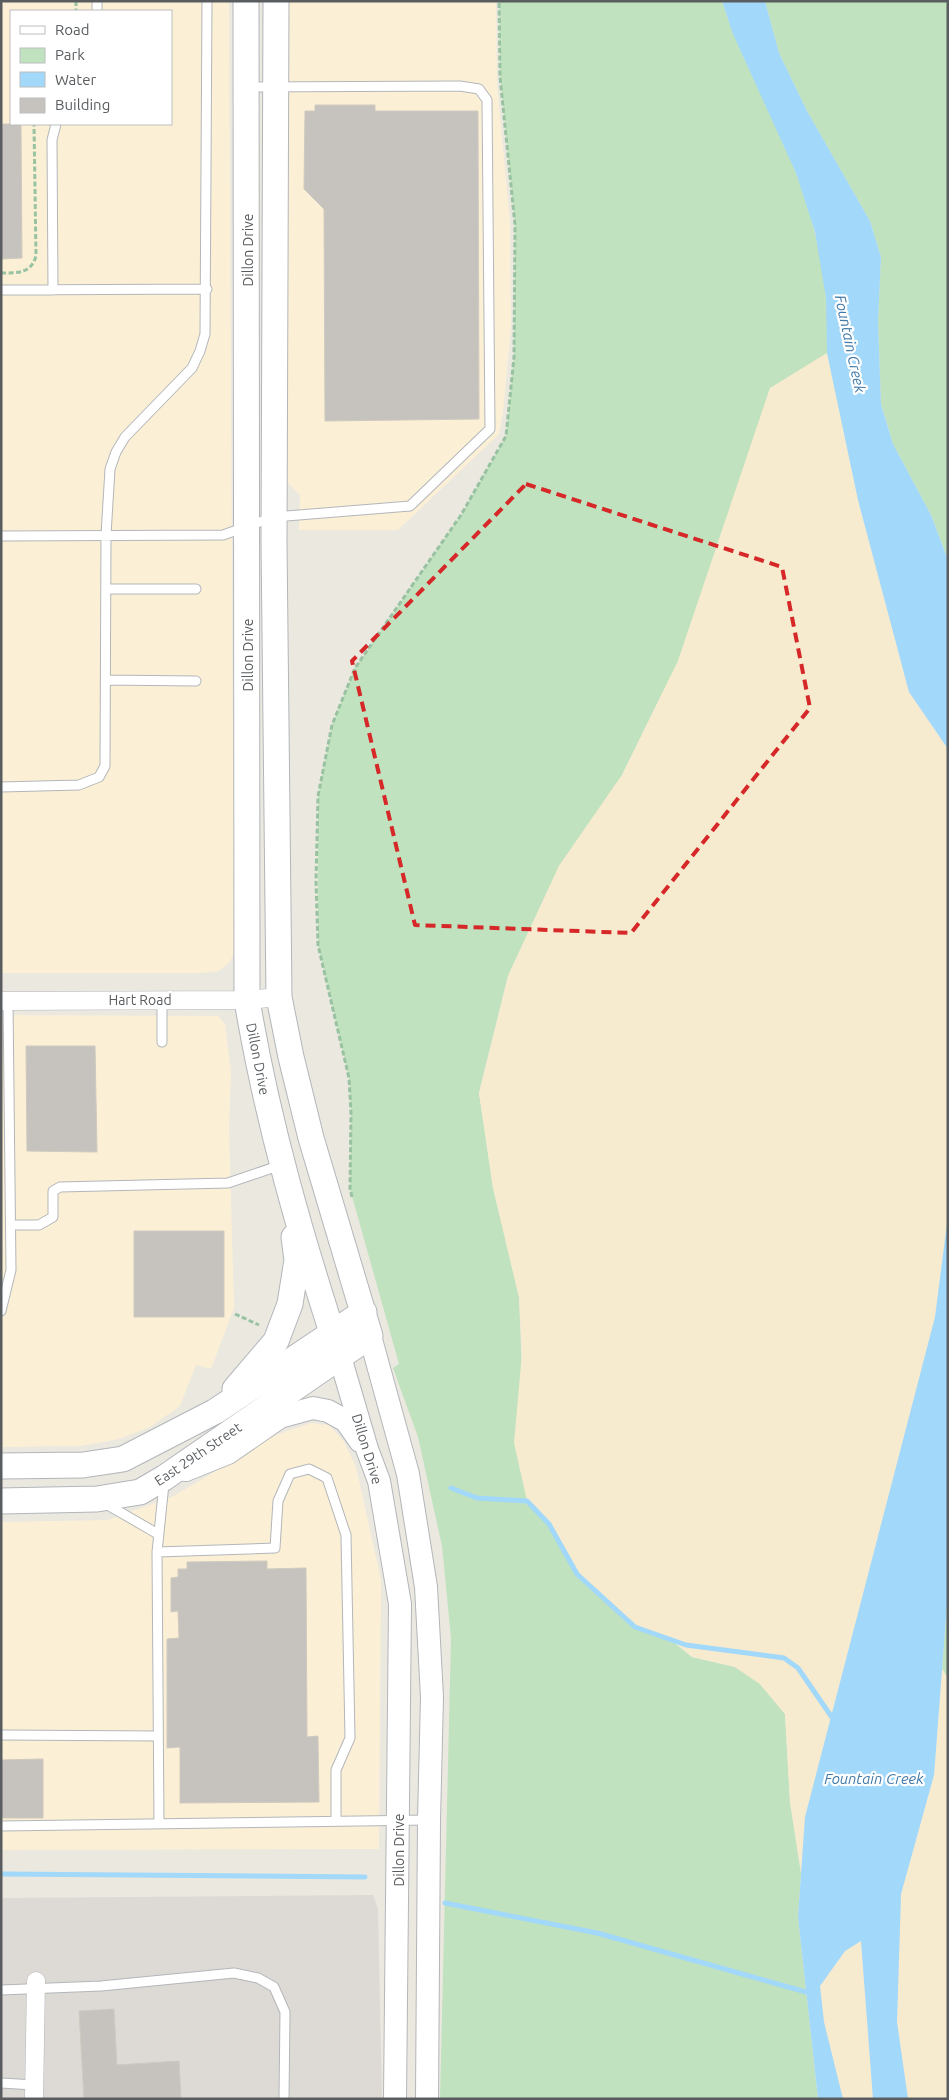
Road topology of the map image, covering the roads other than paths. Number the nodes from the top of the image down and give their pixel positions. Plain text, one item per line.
1 (207, 1) edge
2 (246, 1) edge
3 (276, 1) edge
4 (247, 87) junction
5 (275, 87) junction
6 (56, 125) edge
7 (207, 289) junction
8 (1, 290) edge
9 (53, 290) junction
10 (274, 517) junction
11 (248, 525) junction
12 (106, 535) junction
13 (1, 536) edge
14 (106, 589) junction
15 (196, 589) dead end
16 (106, 680) junction
17 (196, 681) dead end
18 (1, 787) edge
19 (279, 997) junction
20 (162, 1000) junction
21 (248, 1000) junction
22 (5, 1001) edge
23 (162, 1042) dead end
24 (5, 1151) edge
25 (285, 1170) junction
26 (6, 1178) edge
27 (11, 1225) junction
28 (1, 1311) edge
29 (364, 1312) junction
30 (370, 1336) junction
31 (336, 1346) junction
32 (216, 1412) junction
33 (367, 1449) junction
34 (1, 1466) edge
35 (164, 1478) junction
36 (97, 1499) junction
37 (1, 1501) edge
38 (158, 1534) junction
39 (157, 1552) junction
40 (1, 1735) edge
41 (158, 1736) junction
42 (336, 1820) junction
43 (399, 1820) junction
44 (429, 1820) junction
45 (160, 1824) junction
46 (1, 1826) edge
47 (36, 1985) junction
48 (1, 1990) edge
49 (1, 2083) edge
50 (34, 2092) edge
51 (284, 2099) edge
52 (395, 2099) edge
53 (427, 2099) edge

1 - 7 lane
2 - 4 main road, Dillon Drive
3 - 5 main road, Dillon Drive
4 - 5 lane
4 - 11 main road, Dillon Drive
5 - 10 main road, Dillon Drive
5 - 10 lane
6 - 9 lane
7 - 9 lane
7 - 12 lane
8 - 9 lane
10 - 11 lane
10 - 19 main road, Dillon Drive
11 - 12 lane
11 - 21 main road, Dillon Drive
12 - 13 lane
12 - 14 lane
14 - 15 lane
14 - 16 lane
16 - 17 lane
16 - 18 lane
19 - 21 street, Hart Road
19 - 29 main road, Dillon Drive
20 - 21 street, Hart Road
20 - 22 street, Hart Road
20 - 23 lane
21 - 25 main road, Dillon Drive
22 - 24 lane
24 - 26 lane
25 - 27 lane
25 - 31 main road, Dillon Drive
25 - 32 main road
26 - 27 lane
27 - 28 lane
29 - 30 main road, Dillon Drive
29 - 31 main road, East 29th Street
30 - 31 main road, East 29th Street
30 - 44 street, Dillon Drive
31 - 32 main road, East 29th Street
31 - 33 street, Dillon Drive
31 - 35 main road, East 29th Street
32 - 34 main road, East 29th Street
33 - 35 street
33 - 43 street, Dillon Drive
35 - 36 main road, East 29th Street
35 - 38 lane
36 - 37 main road, East 29th Street
36 - 38 lane
38 - 39 lane
39 - 41 lane
39 - 42 lane
40 - 41 lane
41 - 45 lane
42 - 43 lane
42 - 45 lane
43 - 44 lane
43 - 52 street, Dillon Drive
44 - 53 street, Dillon Drive
45 - 46 lane
47 - 48 lane
47 - 50 street
47 - 51 lane
49 - 50 lane

